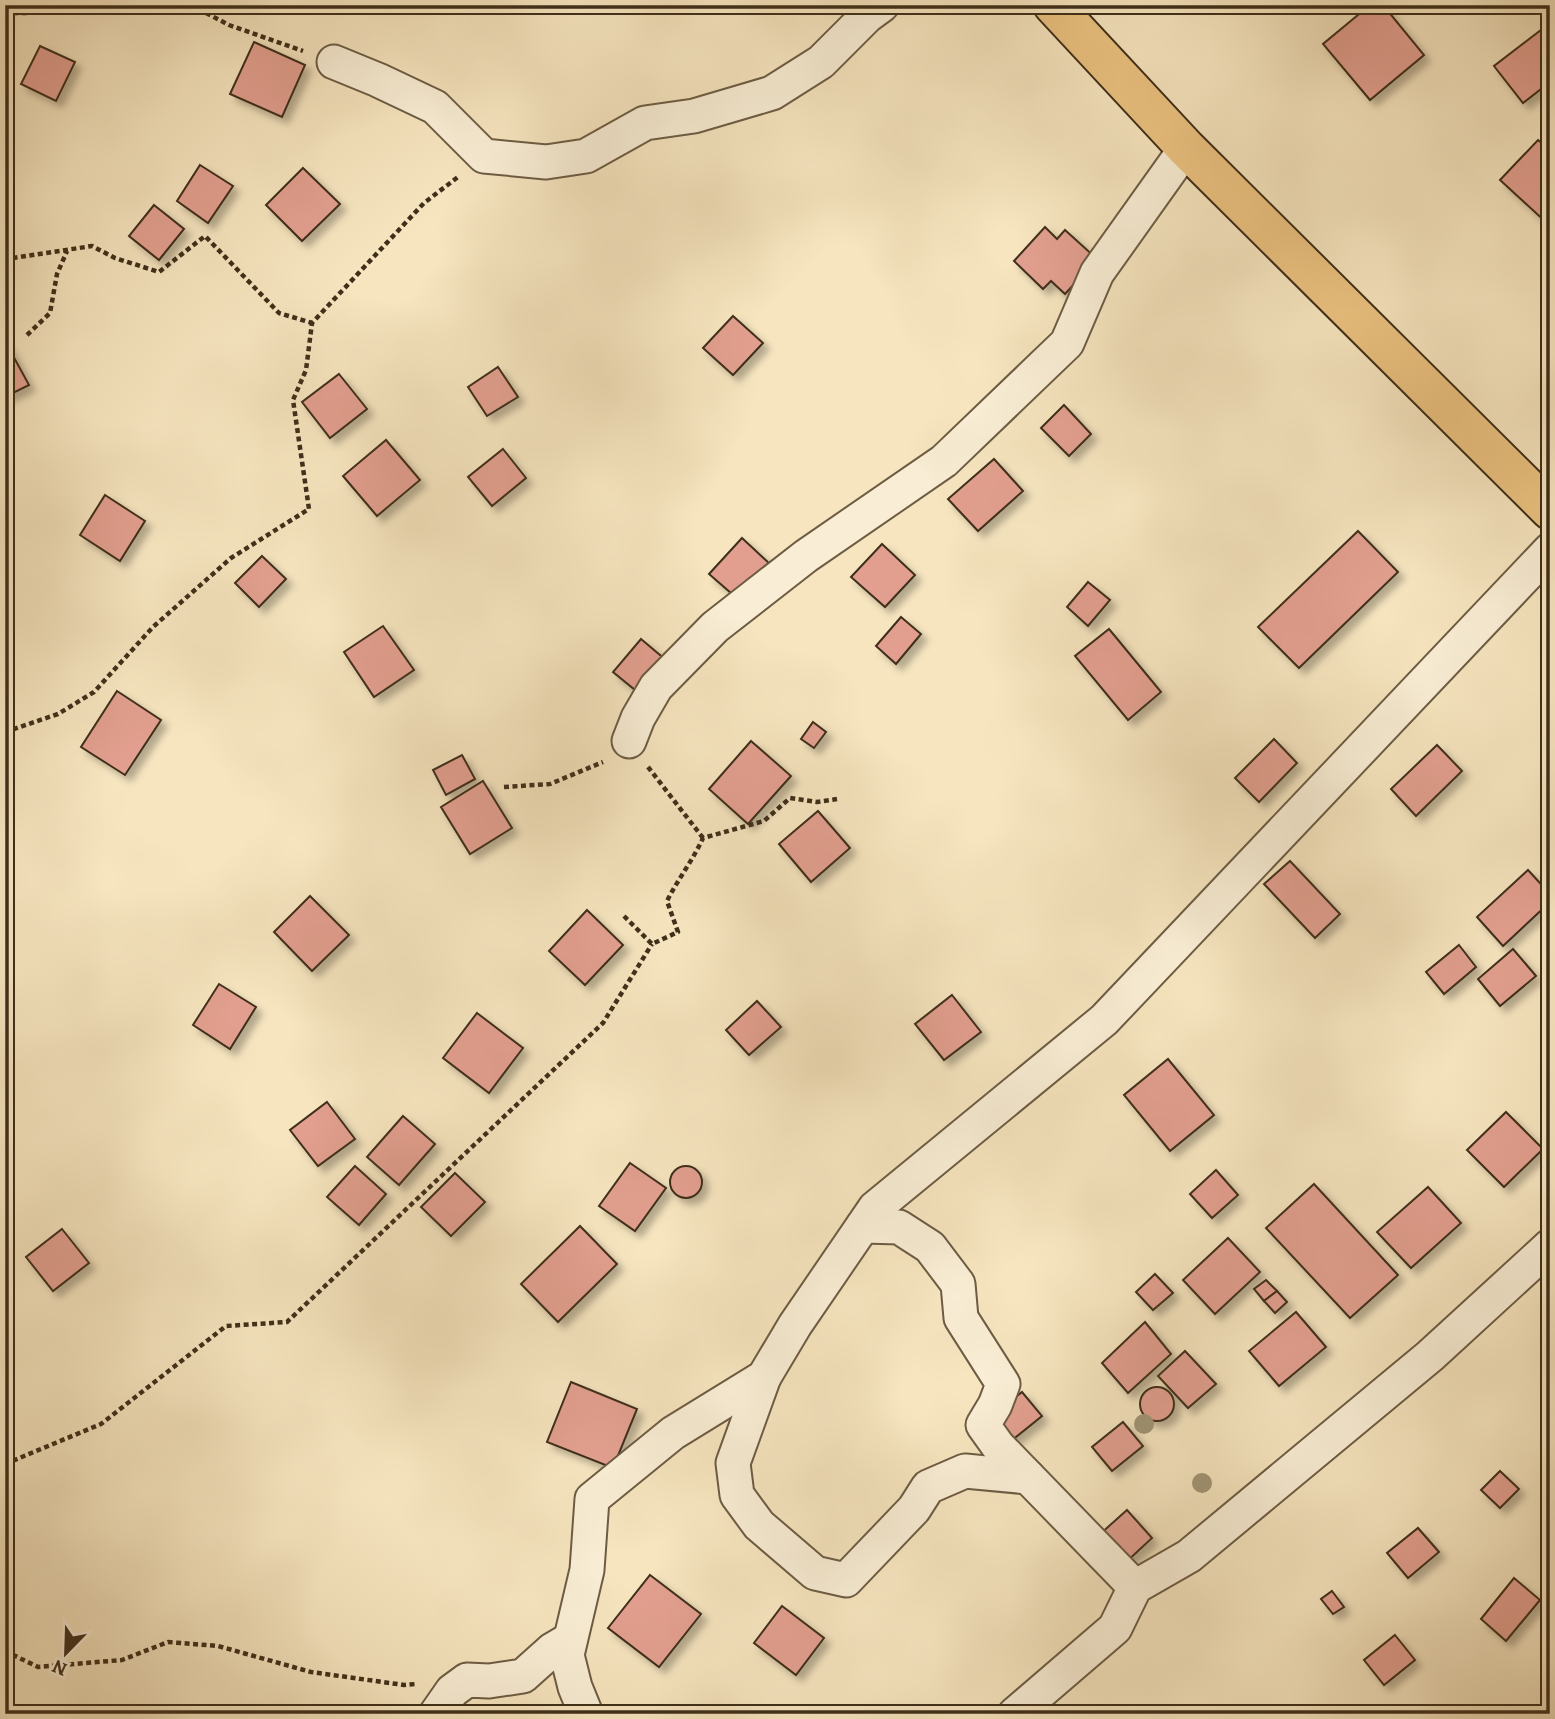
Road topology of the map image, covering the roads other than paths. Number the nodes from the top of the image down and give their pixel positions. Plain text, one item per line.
1 (882, 5) edge
2 (1053, 5) edge
3 (334, 62) road end
4 (1186, 148) junction
5 (1550, 510) edge
6 (1550, 550) edge
7 (629, 741) road end
8 (863, 1226) junction
9 (1550, 1246) edge
10 (764, 1377) junction
11 (1028, 1478) junction
12 (1135, 1587) junction
13 (569, 1640) junction
14 (436, 1714) edge
15 (586, 1714) edge
16 (1015, 1714) edge

1 - 3 street
2 - 4 main road
4 - 5 main road
4 - 7 street
6 - 8 street
8 - 10 street
8 - 11 street
9 - 12 street
10 - 11 street
10 - 13 street
11 - 12 street
12 - 16 street
13 - 14 street
13 - 15 street

